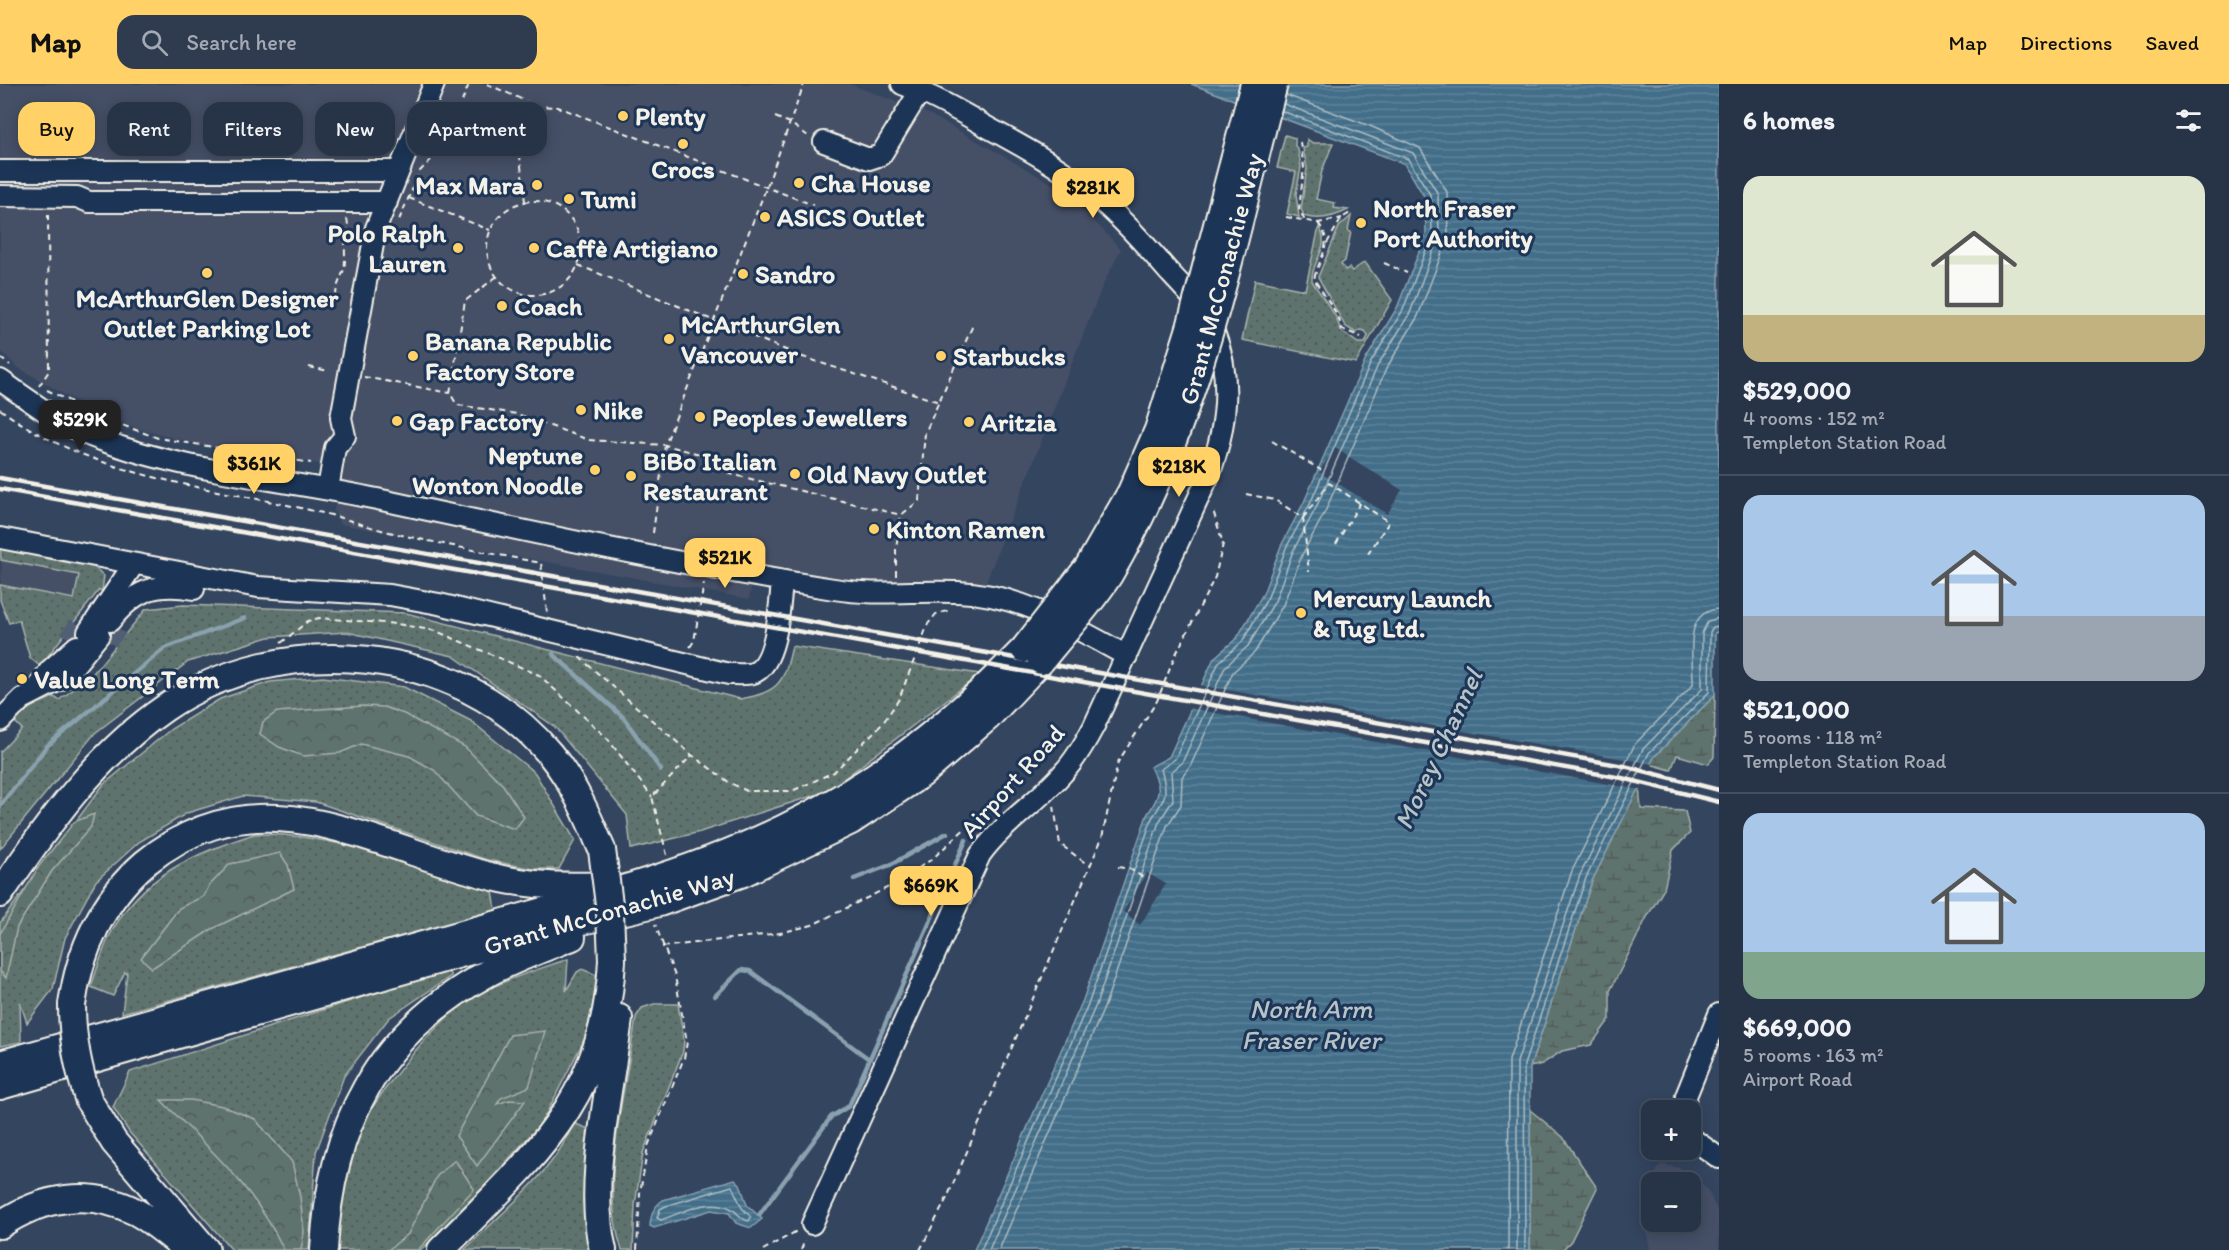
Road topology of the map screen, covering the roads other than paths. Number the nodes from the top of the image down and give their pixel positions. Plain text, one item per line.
1 (434, 84) edge
2 (1254, 84) edge
3 (1274, 84) edge
4 (911, 87) edge
5 (824, 142) road end
6 (0, 171) edge
7 (399, 171) junction
8 (0, 196) edge
9 (393, 198) junction
10 (6, 373) edge
11 (328, 489) junction
12 (0, 538) edge
13 (134, 564) junction
14 (782, 581) junction
15 (302, 591) junction
16 (93, 633) junction
17 (1033, 655) junction
18 (1127, 656) junction
19 (53, 676) junction
20 (0, 721) edge
21 (668, 876) junction
22 (0, 894) edge
23 (658, 903) junction
24 (618, 958) junction
25 (1719, 1014) edge
26 (0, 1064) edge
27 (0, 1086) edge
28 (1685, 1100) edge
29 (1701, 1145) edge
30 (1719, 1158) edge
31 (812, 1224) road end
32 (0, 1225) edge
33 (189, 1250) edge
34 (206, 1250) edge
35 (324, 1250) edge
36 (441, 1250) edge
37 (603, 1250) edge

1 - 7 street
2 - 17 main road, Grant McConachie Way, bridge
3 - 17 main road, Grant McConachie Way, bridge
4 - 5 street
4 - 18 street, Airport Road
6 - 7 street
7 - 9 street
8 - 9 street
9 - 11 street
10 - 11 street
11 - 14 street
12 - 13 street
13 - 15 street
13 - 16 street
14 - 15 street
14 - 18 street
15 - 16 street
16 - 19 street
16 - 19 street
17 - 21 main road, Grant McConachie Way
17 - 23 main road, Grant McConachie Way
18 - 31 street, Airport Road
19 - 20 street
21 - 26 main road, Grant McConachie Way
21 - 34 main road, bridge
22 - 24 main road, bridge
23 - 27 main road, Grant McConachie Way
23 - 35 main road
24 - 36 main road
24 - 37 main road
25 - 28 street
29 - 30 street
32 - 33 main road

